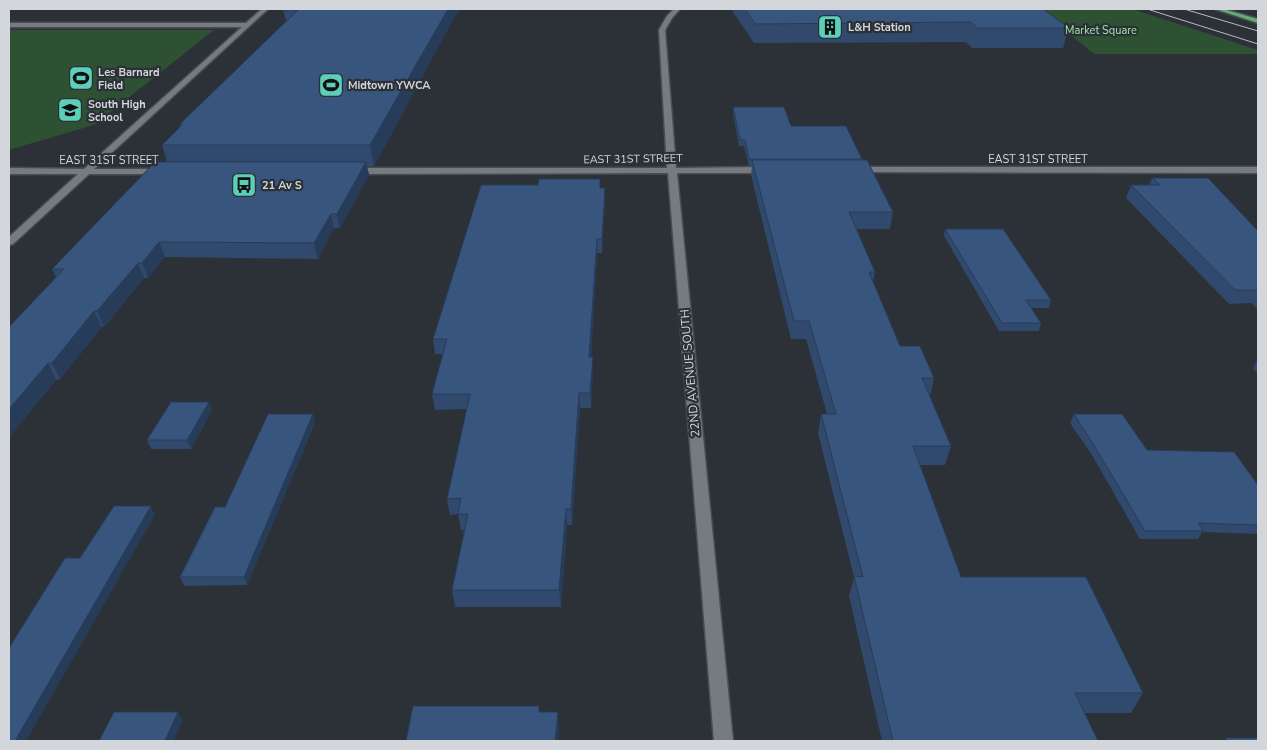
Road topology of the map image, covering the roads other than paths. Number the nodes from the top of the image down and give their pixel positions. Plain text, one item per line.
1 (265, 9) edge
2 (677, 9) edge
3 (1218, 9) edge
4 (1258, 21) edge
5 (9, 25) edge
6 (246, 25) junction
7 (672, 170) junction
8 (775, 170) edge
9 (844, 170) edge
10 (1258, 170) edge
11 (340, 171) edge
12 (9, 172) edge
13 (88, 172) junction
14 (174, 172) edge
15 (9, 242) edge
16 (724, 741) edge

1 - 6 street
2 - 7 street, 22ND AVENUE SOUTH
3 - 4 main road
5 - 6 street
6 - 13 street
7 - 8 street, EAST 31ST STREET
7 - 11 street, EAST 31ST STREET
7 - 16 street, 22ND AVENUE SOUTH
9 - 10 street, EAST 31ST STREET
12 - 13 street, EAST 31ST STREET
13 - 14 street, EAST 31ST STREET
13 - 15 street

